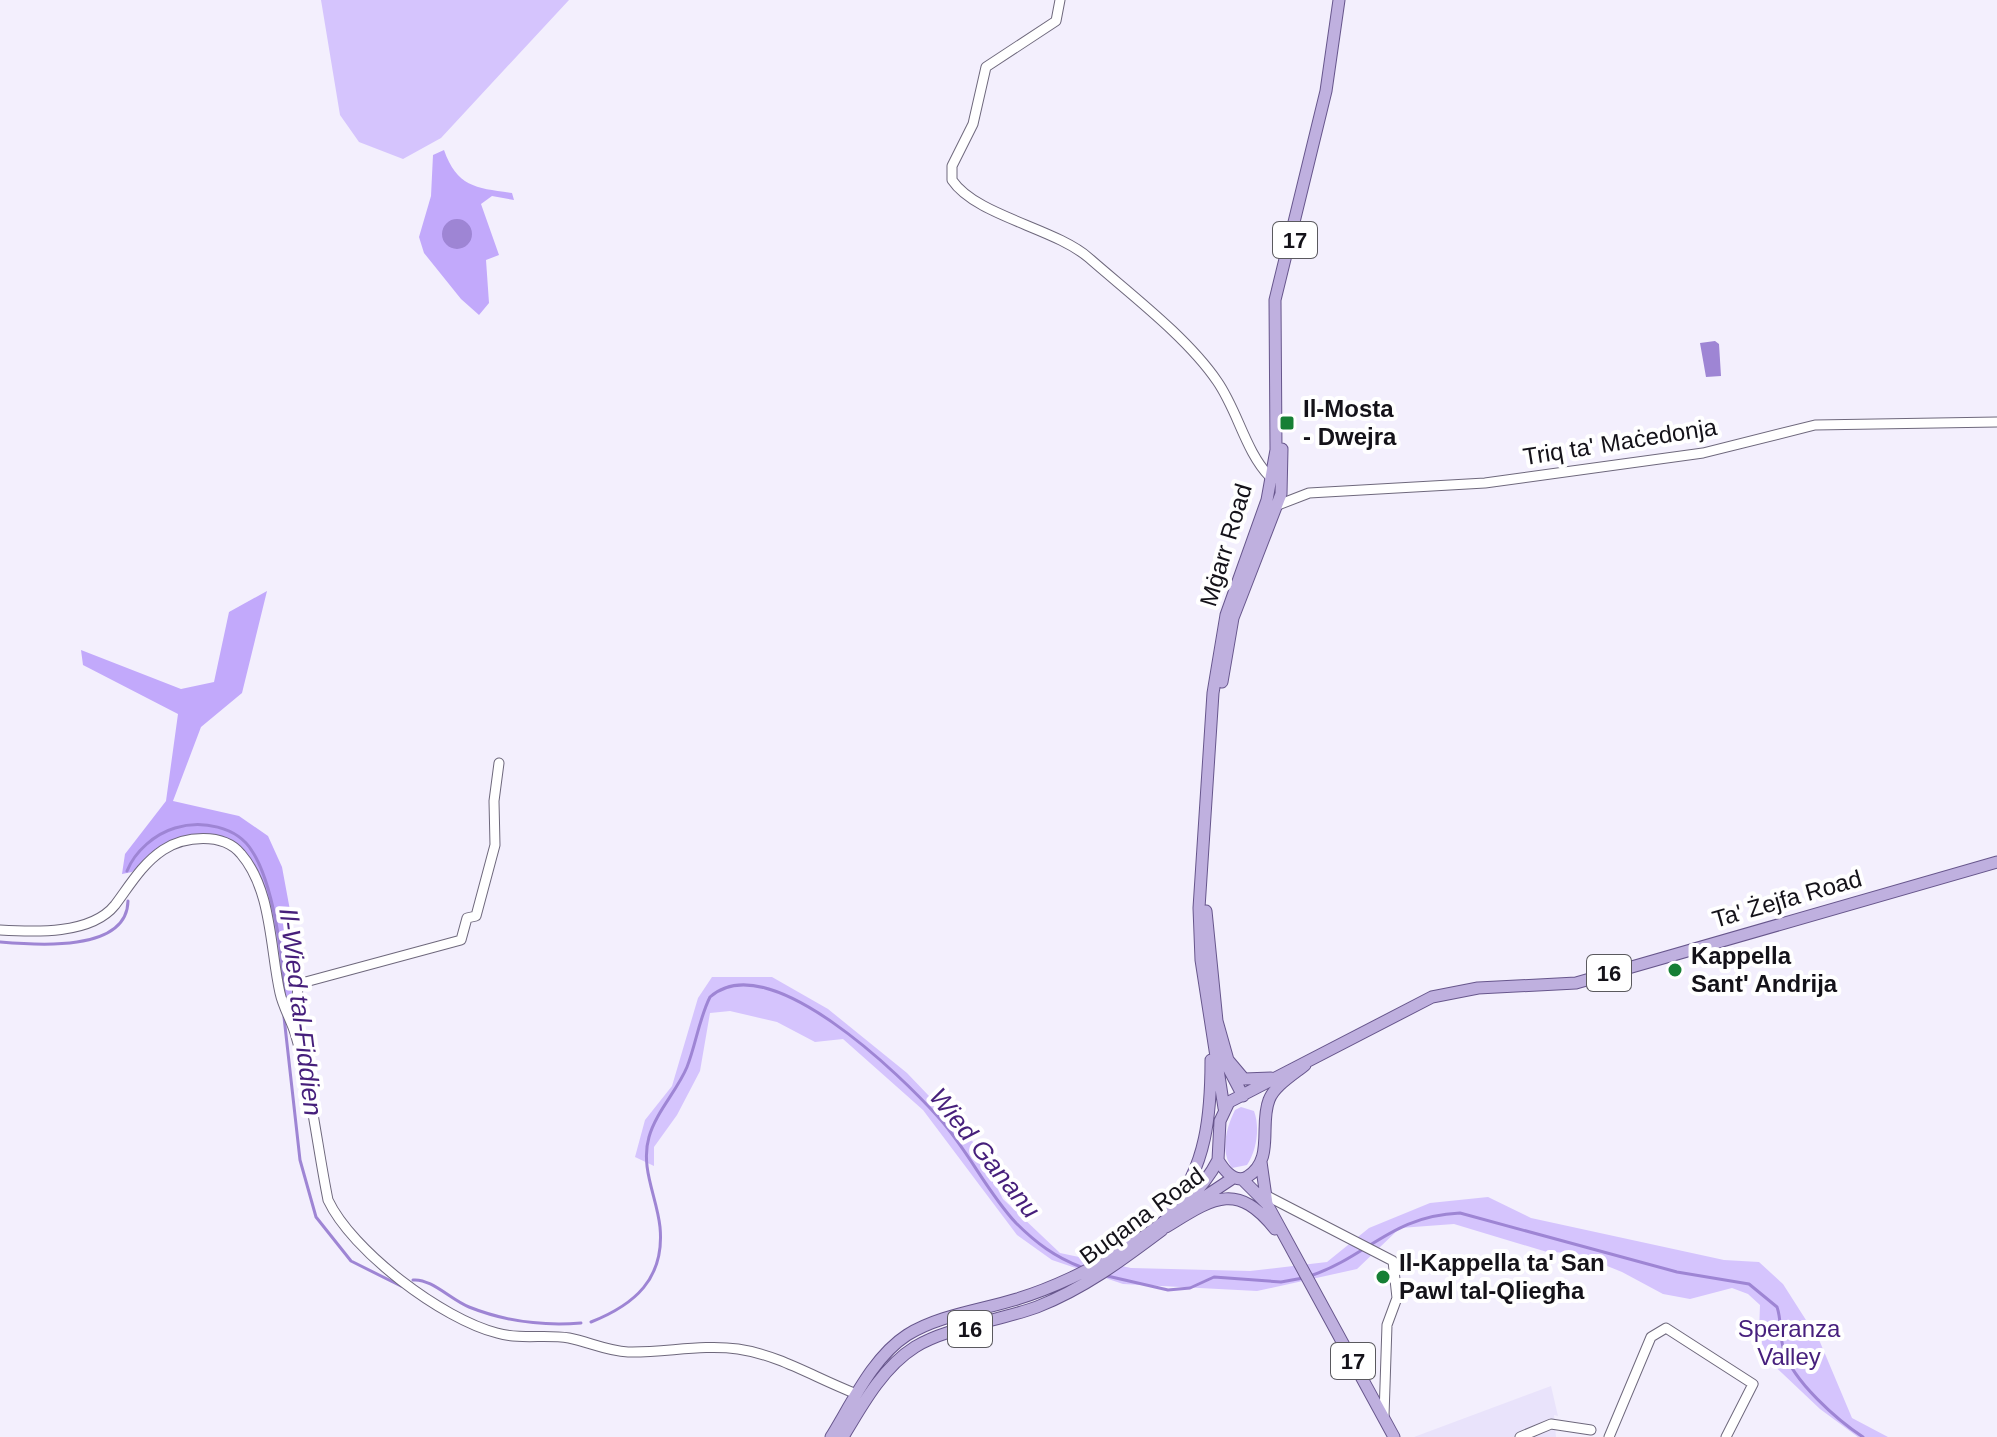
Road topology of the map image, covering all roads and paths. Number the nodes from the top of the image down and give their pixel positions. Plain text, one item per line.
1 (1060, 0) edge
2 (1339, 0) edge
3 (1346, 0) edge
4 (1997, 422) edge
5 (1275, 480) junction
6 (1295, 497) junction
7 (1278, 505) junction
8 (499, 763) dead end
9 (1997, 862) edge
10 (1997, 869) edge
11 (1920, 884) junction
12 (0, 930) edge
13 (1201, 960) junction
14 (1217, 1021) junction
15 (292, 1027) junction
16 (1305, 1065) junction
17 (1246, 1095) junction
18 (1224, 1108) junction
19 (1268, 1108) junction
20 (1218, 1160) junction
21 (1261, 1162) junction
22 (1237, 1179) junction
23 (1268, 1201) junction
24 (1166, 1227) junction
25 (1144, 1233) junction
26 (1291, 1248) junction
27 (857, 1394) junction
28 (1384, 1416) junction
29 (1591, 1430) dead end
30 (831, 1437) edge
31 (843, 1437) edge
32 (1394, 1437) edge
33 (1520, 1437) edge
34 (1609, 1437) edge
35 (1726, 1437) edge

1 - 5 street
2 - 5 main road, Mġarr Road / 17
3 - 5 main road, Mġarr Road / 17
4 - 6 street, Triq ta' Maċedonja
5 - 6 street
5 - 7 main road, Mġarr Road / 17
5 - 13 main road, Mġarr Road / 17
6 - 7 street
7 - 14 main road, Mġarr Road / 17
8 - 15 street
9 - 11 main road, Ta' Żejfa Road / 16
10 - 11 main road, Ta' Żejfa Road / 16
11 - 16 main road, Ta' Żejfa Road / 16
12 - 15 street
13 - 18 main road, Mġarr Road / 17
13 - 25 main road
14 - 16 main road
14 - 17 main road, Mġarr Road / 17
15 - 27 street
16 - 17 main road, Ta' Żejfa Road / 16
16 - 19 main road, Ta' Żejfa Road / 16
17 - 18 main road, 16
17 - 19 main road
18 - 20 main road, 16
19 - 21 main road, 16
20 - 22 main road
20 - 25 main road, Buqana Road / 16
21 - 22 main road, 16
21 - 23 main road, 17
22 - 23 main road, 17
22 - 24 main road, Buqana Road / 16
23 - 26 main road, 17
23 - 28 street
24 - 26 main road
24 - 31 main road, Buqana Road / 16
25 - 27 main road, Buqana Road / 16
26 - 28 main road, 17
27 - 30 main road, Buqana Road / 16
28 - 32 main road, 17
29 - 33 street
34 - 35 street

